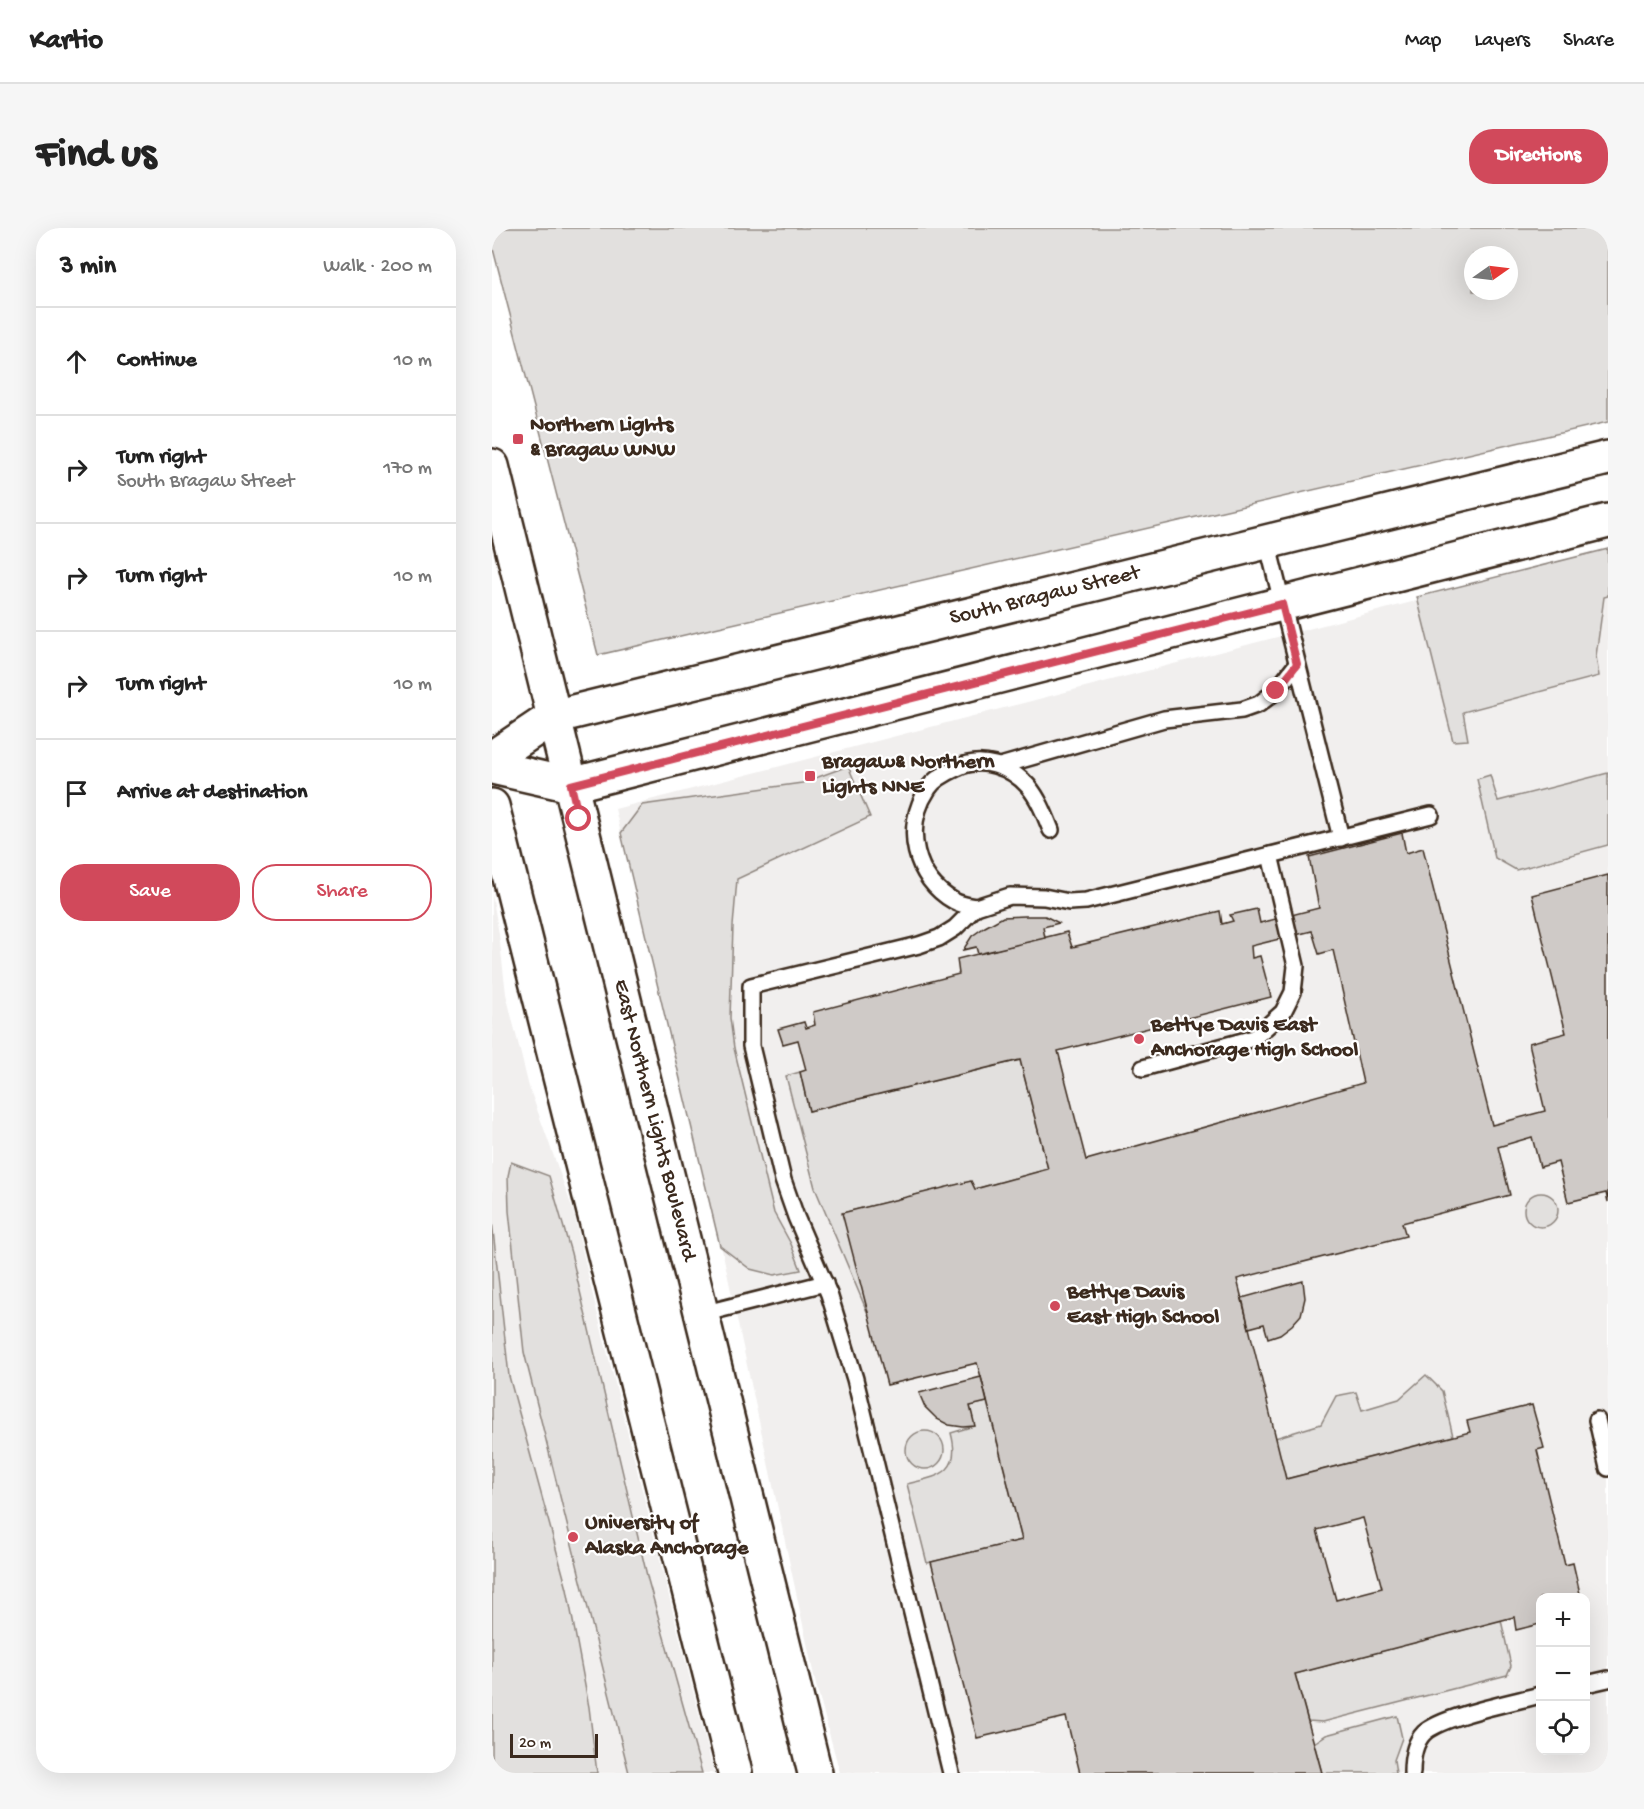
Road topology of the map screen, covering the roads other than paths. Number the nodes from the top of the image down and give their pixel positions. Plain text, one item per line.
1 (1608, 458) edge
2 (492, 466) edge
3 (1608, 521) edge
4 (1267, 542) junction
5 (1282, 604) junction
6 (1297, 664) junction
7 (553, 717) junction
8 (492, 758) edge
9 (1000, 766) junction
10 (492, 767) edge
11 (571, 785) junction
12 (492, 806) edge
13 (1431, 815) dead end
14 (1051, 830) dead end
15 (1341, 838) junction
16 (1270, 855) junction
17 (976, 908) junction
18 (1143, 1068) dead end
19 (825, 1283) junction
20 (702, 1314) junction
21 (1598, 1420) dead end
22 (1608, 1467) edge
23 (1608, 1679) edge
24 (1590, 1683) edge
25 (1536, 1696) edge
26 (735, 1773) edge
27 (815, 1773) edge
28 (951, 1773) edge
29 (1412, 1773) edge

1 - 4 main road, South Bragaw Street
2 - 7 main road, East Northern Lights Boulevard
3 - 5 main road
4 - 5 lane
4 - 7 main road, South Bragaw Street
5 - 6 lane
5 - 11 main road
6 - 9 lane
6 - 15 lane
7 - 8 main road, South Bragaw Street
7 - 11 main road, East Northern Lights Boulevard
9 - 14 lane
9 - 17 lane
10 - 11 main road
11 - 20 main road, East Northern Lights Boulevard
12 - 26 main road
13 - 15 lane
15 - 16 lane
16 - 17 lane
16 - 18 lane
17 - 19 lane
19 - 20 lane
19 - 28 lane
20 - 27 main road, East Northern Lights Boulevard
21 - 22 lane
23 - 24 lane
25 - 29 lane

